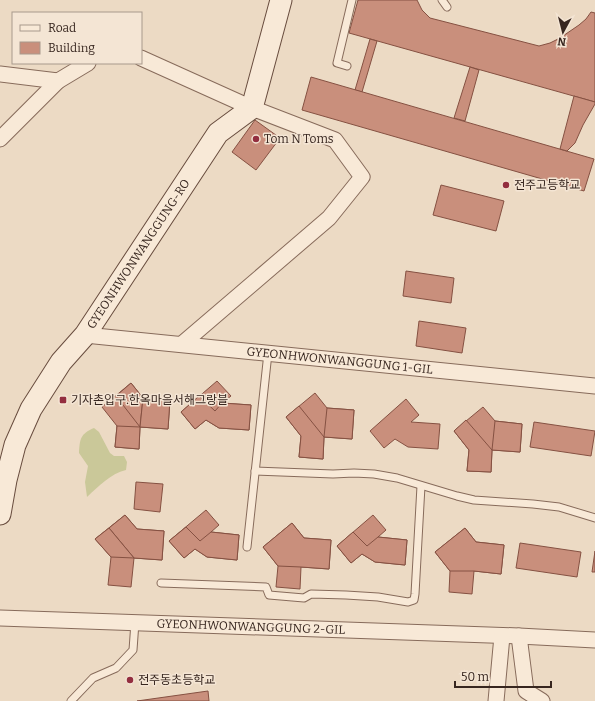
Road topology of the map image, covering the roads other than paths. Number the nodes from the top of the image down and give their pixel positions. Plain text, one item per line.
1 (281, 0) edge
2 (352, 0) edge
3 (442, 0) edge
4 (447, 7) dead end
5 (142, 58) edge
6 (86, 64) edge
7 (347, 66) dead end
8 (0, 74) edge
9 (58, 81) junction
10 (252, 108) junction
11 (0, 139) edge
12 (86, 335) junction
13 (182, 344) junction
14 (268, 353) junction
15 (595, 386) edge
16 (255, 471) junction
17 (421, 486) junction
18 (0, 514) edge
19 (595, 518) edge
20 (246, 547) dead end
21 (161, 582) dead end
22 (0, 618) edge
23 (135, 622) junction
24 (502, 636) junction
25 (519, 636) junction
26 (595, 640) edge
27 (71, 701) edge
28 (496, 701) edge
29 (542, 701) edge

1 - 10 street
2 - 7 lane
3 - 4 lane
5 - 10 street
6 - 9 street
8 - 9 street
9 - 11 street
10 - 12 street, GYEONHWONWANGGUNG-RO
10 - 13 street
12 - 13 street, GYEONHWONWANGGUNG 1-GIL
12 - 18 street, GYEONHWONWANGGUNG-RO
13 - 14 street, GYEONHWONWANGGUNG 1-GIL
14 - 15 street, GYEONHWONWANGGUNG 1-GIL
14 - 16 lane
16 - 17 lane
16 - 20 lane
17 - 19 lane
17 - 21 lane
22 - 23 street, GYEONHWONWANGGUNG 2-GIL
23 - 24 street, GYEONHWONWANGGUNG 2-GIL
23 - 27 lane
24 - 25 street, GYEONHWONWANGGUNG 2-GIL
24 - 28 street
25 - 26 street, GYEONHWONWANGGUNG 2-GIL
25 - 29 street

